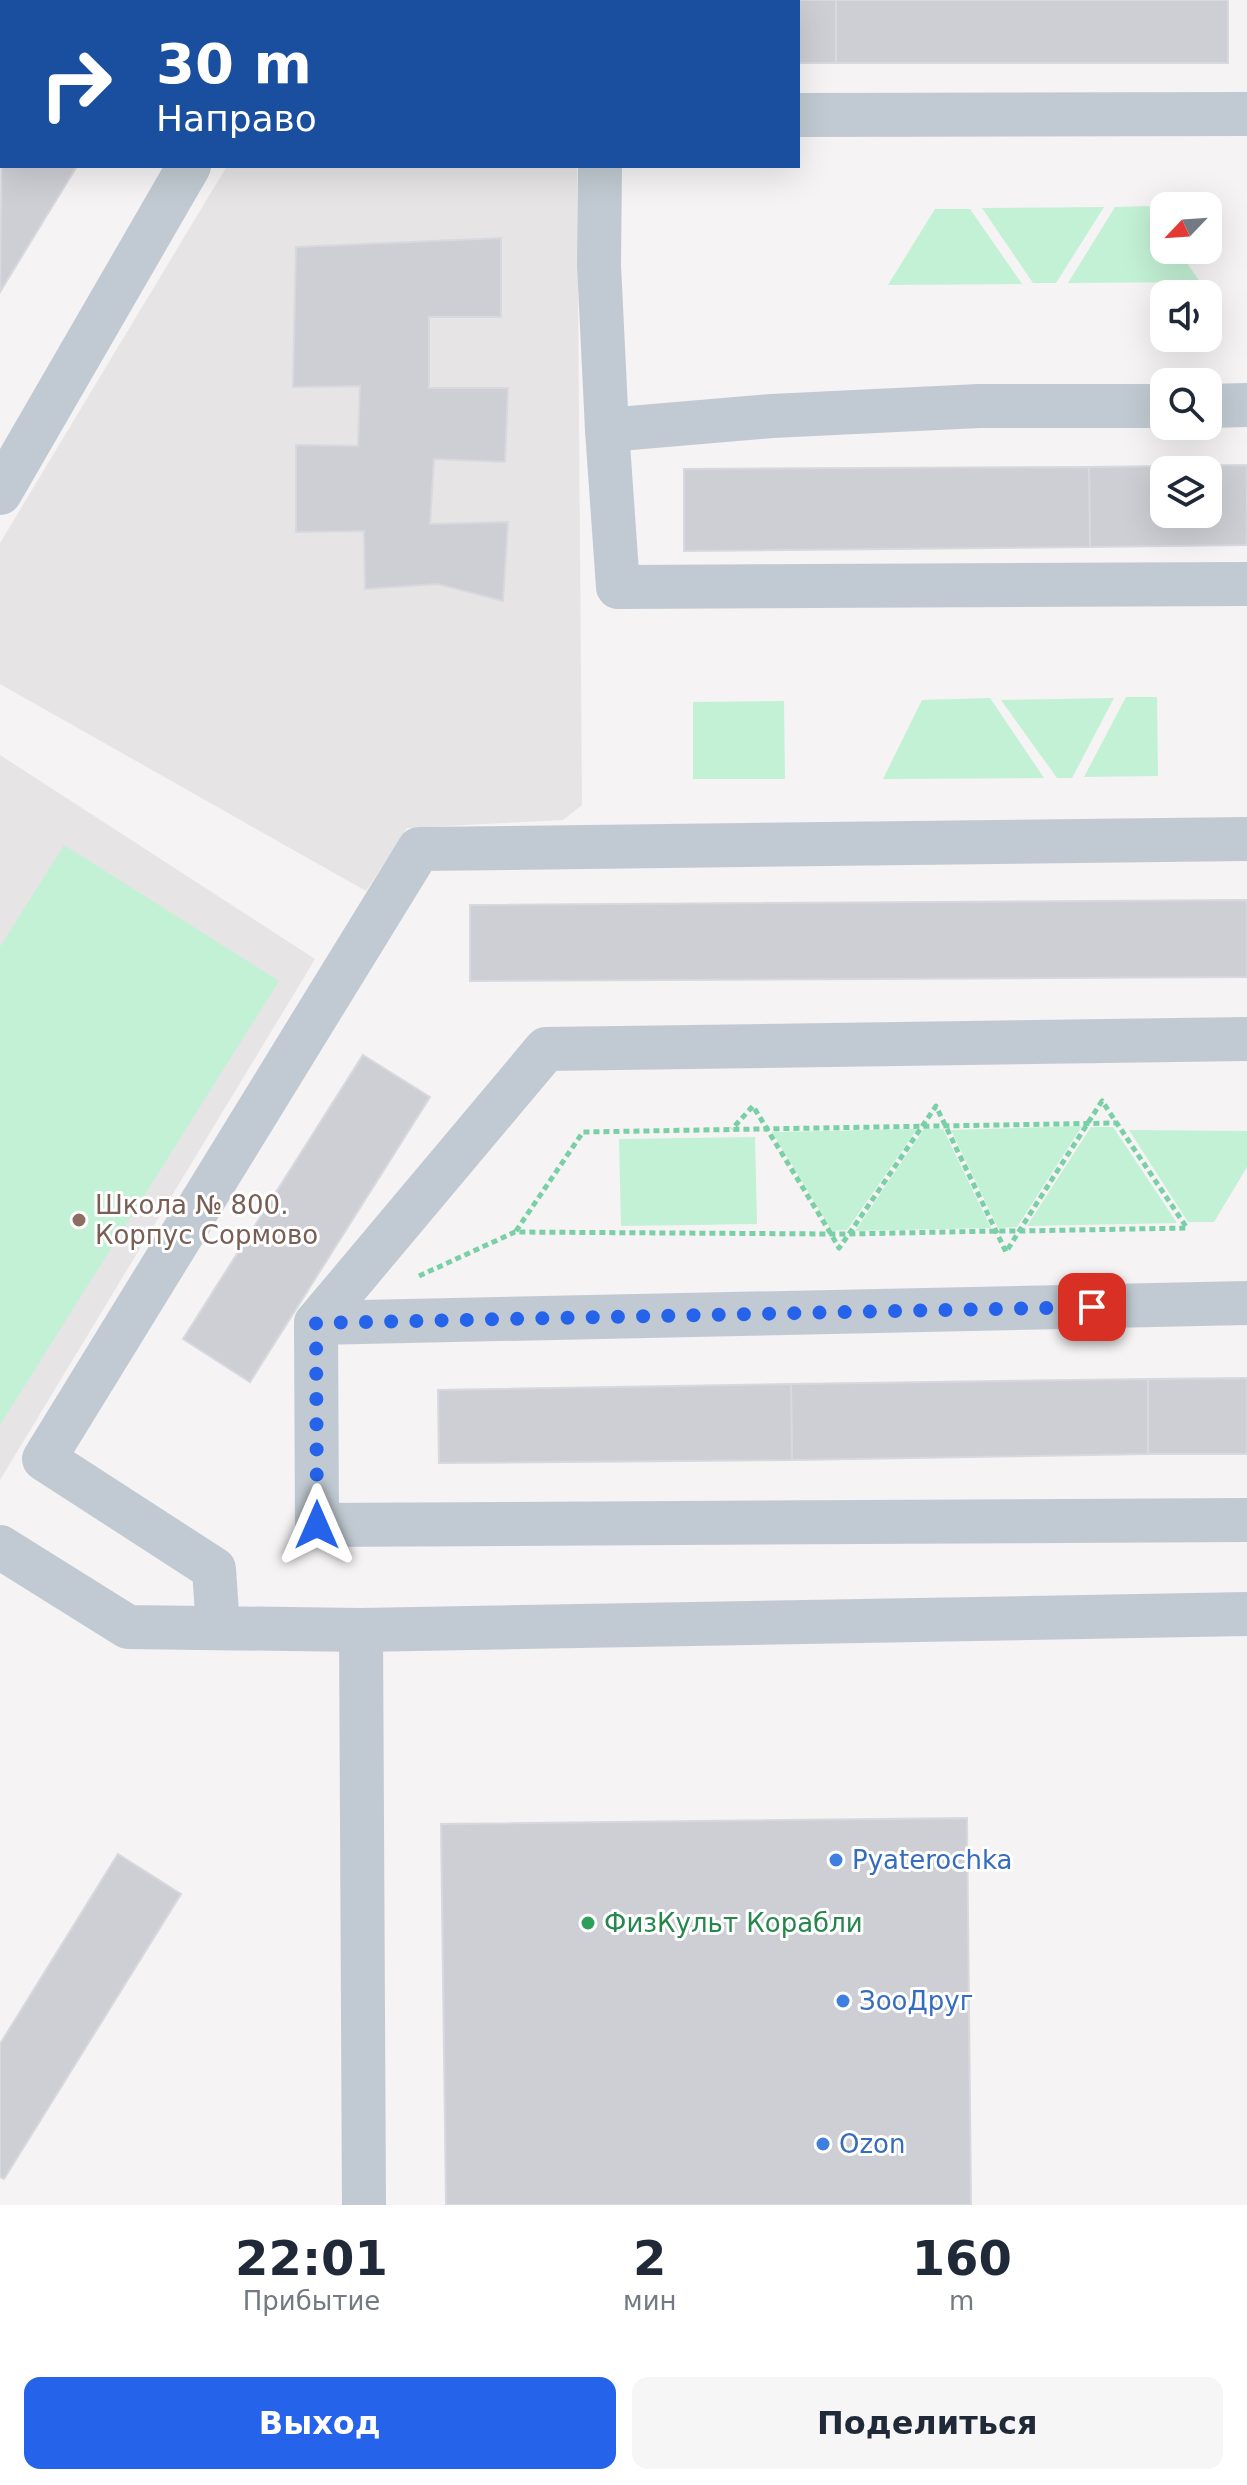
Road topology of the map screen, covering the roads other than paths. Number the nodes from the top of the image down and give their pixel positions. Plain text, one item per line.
1 (1247, 114) edge
2 (800, 115) edge
3 (188, 168) edge
4 (600, 168) edge
5 (1247, 405) edge
6 (1150, 406) edge
7 (1222, 406) edge
8 (607, 430) junction
9 (0, 493) edge
10 (1247, 584) edge
11 (1247, 839) edge
12 (1247, 1039) edge
13 (1247, 1303) edge
14 (316, 1323) junction
15 (1247, 1520) edge
16 (0, 1547) edge
17 (1247, 1614) edge
18 (218, 1628) junction
19 (361, 1630) junction
20 (364, 2205) edge

1 - 2 lane
3 - 9 lane
4 - 8 lane
5 - 7 lane
6 - 8 lane
8 - 10 lane
11 - 18 lane
12 - 14 lane
13 - 14 lane
14 - 15 lane
16 - 18 lane
17 - 19 lane
18 - 19 lane
19 - 20 lane

